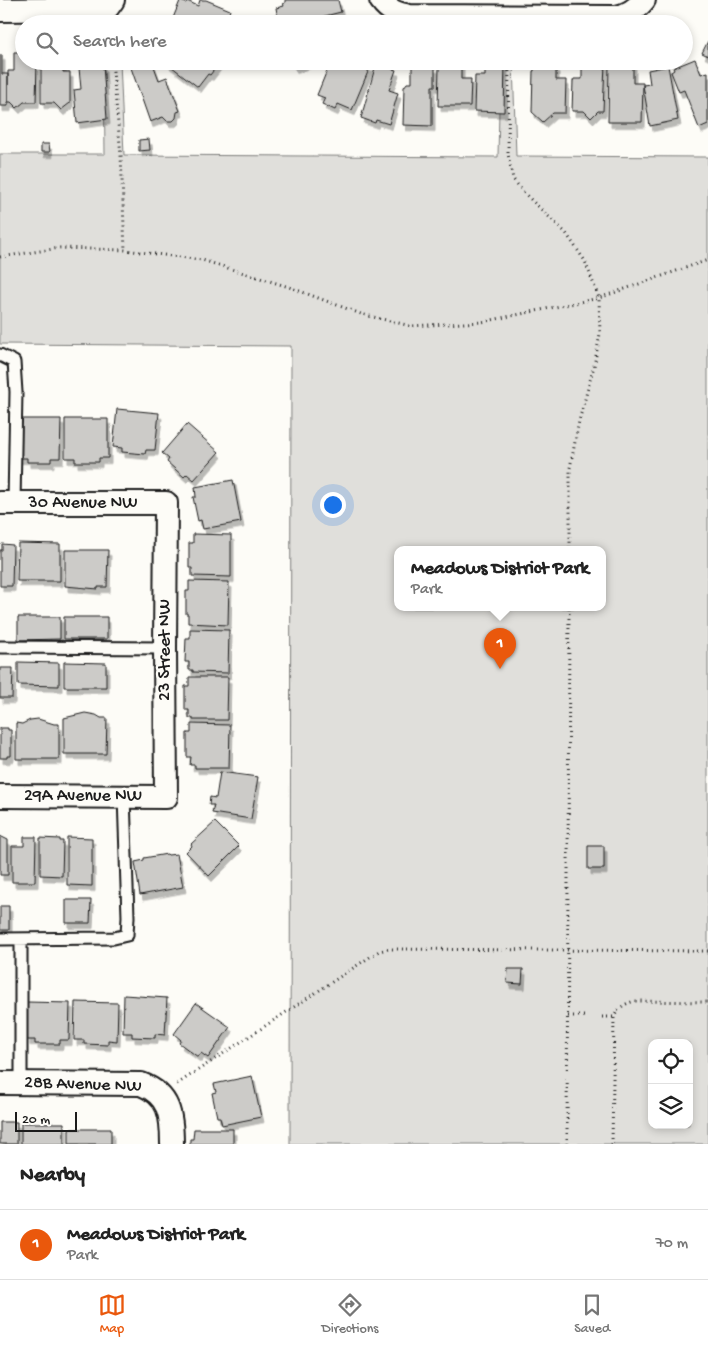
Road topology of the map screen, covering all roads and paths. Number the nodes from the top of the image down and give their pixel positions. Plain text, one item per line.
1 (110, 3) edge
2 (383, 3) edge
3 (641, 3) edge
4 (0, 10) edge
5 (404, 15) edge
6 (624, 15) edge
7 (113, 70) edge
8 (509, 70) edge
9 (125, 250) junction
10 (0, 257) edge
11 (708, 260) edge
12 (599, 298) junction
13 (0, 356) edge
14 (7, 503) edge
15 (166, 503) joint
16 (570, 546) edge
17 (570, 611) edge
18 (0, 647) edge
19 (165, 648) junction
20 (0, 796) edge
21 (124, 796) junction
22 (166, 796) joint
23 (0, 939) edge
24 (21, 939) junction
25 (567, 950) junction
26 (708, 951) edge
27 (708, 1002) edge
28 (568, 1016) junction
29 (586, 1016) dead end
30 (602, 1017) dead end
31 (614, 1017) junction
32 (184, 1078) dead end
33 (10, 1083) edge
34 (172, 1144) edge
35 (566, 1144) edge
36 (612, 1144) edge

1 - 4 street
2 - 5 street
3 - 6 street
7 - 9 path
8 - 12 path
9 - 10 path
9 - 12 path
11 - 12 path
12 - 16 path
13 - 14 lane
14 - 15 street, 30 Avenue NW
15 - 19 street, 23 Street NW
17 - 25 path
18 - 19 lane
19 - 22 street, 23 Street NW
20 - 21 street, 29A Avenue NW
21 - 22 street, 29A Avenue NW
21 - 24 lane
23 - 24 lane
24 - 33 lane
25 - 26 path
25 - 28 path
25 - 32 path
27 - 31 path
28 - 29 path
28 - 35 path
30 - 31 path
31 - 36 path
33 - 34 street, 28B Avenue NW

